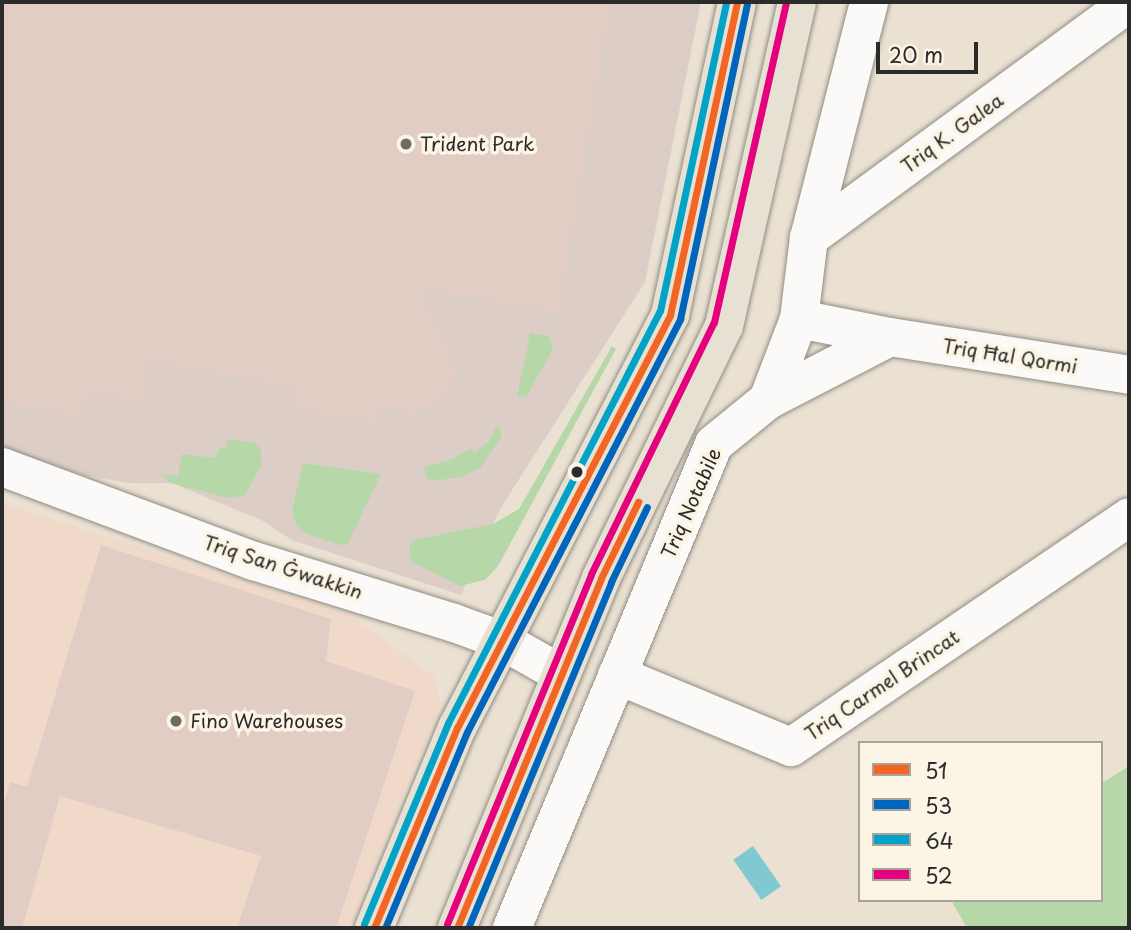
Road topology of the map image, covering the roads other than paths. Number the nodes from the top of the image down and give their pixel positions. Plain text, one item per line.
1 (737, 2) edge
2 (797, 2) edge
3 (869, 2) edge
4 (1129, 3) edge
5 (809, 238) junction
6 (799, 319) junction
7 (890, 337) junction
8 (1129, 375) edge
9 (768, 400) junction
10 (2, 467) edge
11 (1129, 517) edge
12 (501, 640) junction
13 (561, 674) junction
14 (617, 675) junction
15 (374, 928) edge
16 (457, 928) edge
17 (512, 928) edge

1 - 12 main road
2 - 13 main road
3 - 5 street, Triq Notabile
4 - 5 street, Triq K. Galea
5 - 6 street, Triq Notabile
6 - 7 street, Triq Ħal Qormi
6 - 9 street, Triq Notabile
7 - 8 street, Triq Ħal Qormi
7 - 9 street
9 - 14 street, Triq Notabile
10 - 12 street, Triq San Ġwakkin
11 - 14 street, Triq Carmel Brincat
12 - 13 street, Triq San Ġwakkin
12 - 15 main road
13 - 16 main road
14 - 17 street, Triq Notabile

